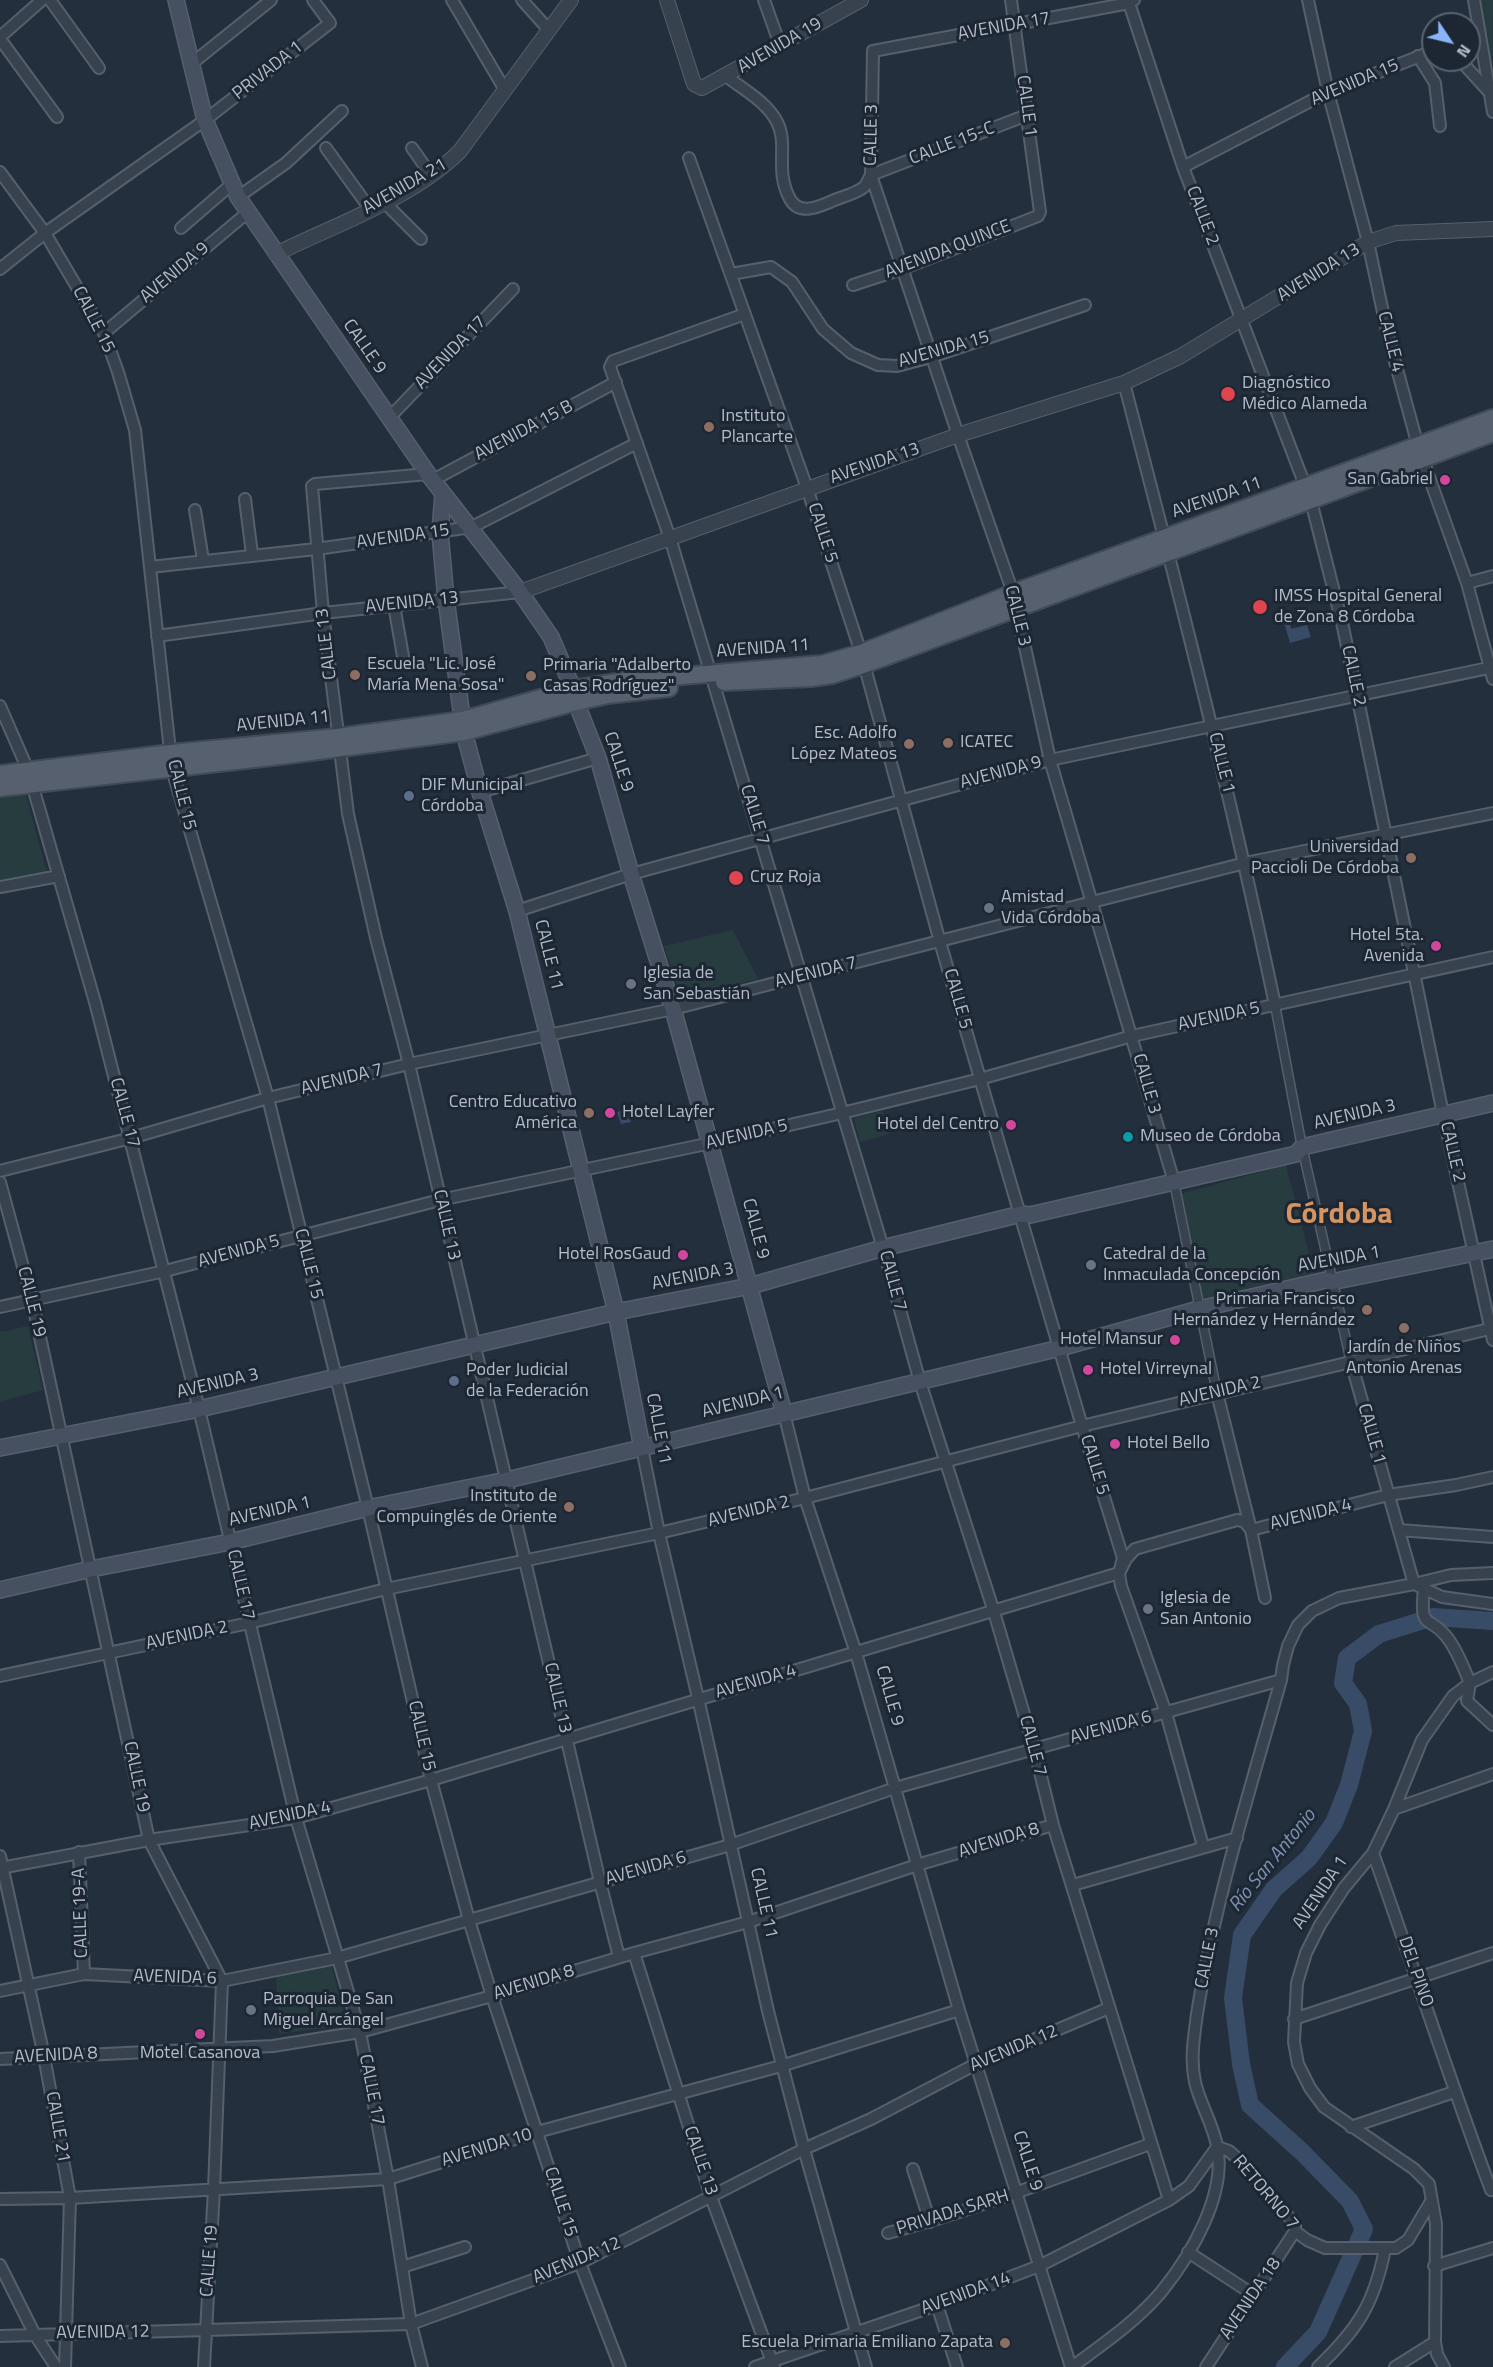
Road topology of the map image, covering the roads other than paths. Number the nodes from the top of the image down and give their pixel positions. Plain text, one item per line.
1 (42, 0) edge
2 (50, 0) edge
3 (176, 0) edge
4 (271, 0) edge
5 (313, 0) edge
6 (452, 0) edge
7 (522, 0) edge
8 (571, 0) edge
9 (667, 0) edge
10 (764, 0) edge
11 (1011, 0) edge
12 (1308, 0) edge
13 (1474, 0) edge
14 (856, 1) edge
15 (1130, 1) edge
16 (1014, 25) junction
17 (549, 30) junction
18 (0, 38) edge
19 (780, 45) junction
20 (873, 51) joint
21 (1421, 55) edge
22 (1418, 56) junction
23 (190, 65) junction
24 (99, 68) dead end
25 (1471, 72) edge
26 (726, 76) junction
27 (505, 90) junction
28 (1328, 92) junction
29 (1491, 93) junction
30 (342, 111) dead end
31 (1493, 112) edge
32 (1027, 115) junction
33 (57, 117) dead end
34 (205, 120) junction
35 (1440, 126) dead end
36 (326, 148) dead end
37 (412, 148) dead end
38 (689, 158) dead end
39 (1183, 167) junction
40 (0, 172) edge
41 (871, 175) junction
42 (431, 176) junction
43 (235, 190) junction
44 (384, 202) junction
45 (370, 209) junction
46 (1041, 212) joint
47 (247, 213) junction
48 (182, 228) dead end
49 (1493, 229) edge
50 (45, 233) junction
51 (421, 239) dead end
52 (1368, 242) junction
53 (276, 254) junction
54 (0, 269) edge
55 (902, 269) junction
56 (731, 274) junction
57 (853, 285) dead end
58 (513, 288) dead end
59 (1085, 305) dead end
60 (745, 314) junction
61 (1242, 320) junction
62 (104, 333) junction
63 (931, 357) junction
64 (616, 382) junction
65 (1124, 383) junction
66 (389, 417) junction
67 (1493, 418) edge
68 (1493, 433) edge
69 (958, 435) junction
70 (637, 443) junction
71 (1420, 453) junction
72 (430, 477) junction
73 (807, 488) junction
74 (443, 494) junction
75 (1308, 494) junction
76 (245, 499) dead end
77 (195, 510) dead end
78 (472, 527) junction
79 (440, 533) junction
80 (670, 538) junction
81 (1167, 544) junction
82 (316, 549) junction
83 (252, 554) junction
84 (203, 560) junction
85 (150, 567) junction
86 (1493, 576) edge
87 (1467, 583) junction
88 (520, 592) junction
89 (446, 599) junction
90 (1015, 601) junction
91 (394, 604) junction
92 (323, 613) junction
93 (157, 636) junction
94 (862, 659) junction
95 (405, 662) dead end
96 (1492, 667) edge
97 (710, 678) junction
98 (1493, 679) edge
99 (574, 695) junction
100 (1357, 695) junction
101 (0, 706) edge
102 (1211, 725) junction
103 (463, 726) junction
104 (338, 743) junction
105 (598, 758) junction
106 (1050, 760) junction
107 (171, 761) junction
108 (0, 774) edge
109 (30, 776) junction
110 (0, 788) edge
111 (480, 792) junction
112 (901, 800) junction
113 (1493, 813) edge
114 (1387, 834) junction
115 (761, 840) junction
116 (1245, 863) junction
117 (631, 874) junction
118 (59, 876) junction
119 (0, 886) edge
120 (1093, 901) junction
121 (517, 911) junction
122 (940, 942) junction
123 (1493, 957) edge
124 (1415, 974) junction
125 (802, 976) junction
126 (1275, 1005) junction
127 (674, 1009) junction
128 (547, 1036) junction
129 (1132, 1036) junction
130 (409, 1064) junction
131 (980, 1079) junction
132 (268, 1098) junction
133 (1493, 1103) edge
134 (842, 1113) junction
135 (1443, 1114) junction
136 (131, 1138) junction
137 (711, 1143) junction
138 (1302, 1147) junction
139 (0, 1171) edge
140 (580, 1171) junction
141 (0, 1182) edge
142 (1174, 1182) junction
143 (440, 1200) junction
144 (1021, 1214) junction
145 (301, 1236) junction
146 (883, 1248) junction
147 (1493, 1249) edge
148 (1475, 1253) junction
149 (165, 1271) junction
150 (1331, 1282) junction
151 (750, 1286) junction
152 (32, 1300) junction
153 (0, 1307) edge
154 (1199, 1309) junction
155 (616, 1312) junction
156 (1492, 1328) edge
157 (1493, 1340) edge
158 (474, 1345) junction
159 (1060, 1348) junction
160 (1351, 1362) junction
161 (335, 1376) junction
162 (920, 1382) junction
163 (1218, 1393) junction
164 (199, 1409) junction
165 (784, 1413) junction
166 (1082, 1426) junction
167 (63, 1436) junction
168 (0, 1448) edge
169 (642, 1448) junction
170 (945, 1462) junction
171 (1493, 1477) edge
172 (507, 1480) junction
173 (1388, 1495) junction
174 (805, 1498) junction
175 (368, 1509) junction
176 (1251, 1530) junction
177 (1400, 1530) junction
178 (659, 1533) junction
179 (1493, 1537) edge
180 (230, 1542) junction
181 (525, 1560) junction
182 (91, 1569) junction
183 (1119, 1573) junction
184 (1493, 1573) edge
185 (1419, 1587) junction
186 (386, 1589) junction
187 (0, 1590) edge
188 (1265, 1598) dead end
189 (1493, 1604) edge
190 (994, 1612) junction
191 (249, 1623) junction
192 (110, 1653) junction
193 (856, 1653) junction
194 (1493, 1672) edge
195 (0, 1676) edge
196 (1281, 1680) junction
197 (1470, 1683) junction
198 (698, 1698) junction
199 (1166, 1713) junction
200 (1493, 1725) edge
201 (567, 1739) junction
202 (1034, 1748) junction
203 (1493, 1774) edge
204 (432, 1780) junction
205 (895, 1788) junction
206 (1394, 1809) junction
207 (296, 1818) junction
208 (1053, 1825) junction
209 (1237, 1838) junction
210 (149, 1840) junction
211 (730, 1845) junction
212 (1203, 1846) junction
213 (79, 1852) junction
214 (1372, 1853) junction
215 (1, 1864) edge
216 (917, 1865) junction
217 (600, 1882) junction
218 (1073, 1885) junction
219 (469, 1920) junction
220 (748, 1922) junction
221 (634, 1953) junction
222 (1493, 1953) edge
223 (619, 1957) junction
224 (337, 1958) junction
225 (84, 1974) junction
226 (1418, 1978) junction
227 (222, 1981) junction
228 (29, 1986) junction
229 (0, 1991) edge
230 (492, 1996) junction
231 (1109, 2008) junction
232 (959, 2010) junction
233 (1294, 2019) junction
234 (360, 2031) junction
235 (219, 2049) junction
236 (44, 2056) junction
237 (0, 2059) edge
238 (976, 2064) junction
239 (781, 2066) junction
240 (1454, 2092) junction
241 (677, 2093) junction
242 (1351, 2127) junction
243 (537, 2132) junction
244 (1150, 2144) junction
245 (1218, 2147) junction
246 (804, 2149) junction
247 (913, 2169) dead end
248 (388, 2178) junction
249 (214, 2189) junction
250 (1491, 2190) dead end
251 (1017, 2192) junction
252 (711, 2197) junction
253 (70, 2198) junction
254 (0, 2199) edge
255 (1169, 2200) junction
256 (1430, 2203) junction
257 (930, 2222) junction
258 (1296, 2231) junction
259 (888, 2233) dead end
260 (465, 2247) dead end
261 (1493, 2248) edge
262 (1383, 2249) junction
263 (1188, 2252) junction
264 (580, 2263) junction
265 (0, 2265) edge
266 (402, 2266) junction
267 (1039, 2266) junction
268 (1434, 2266) junction
269 (1254, 2295) junction
270 (938, 2305) junction
271 (411, 2324) junction
272 (205, 2331) junction
273 (855, 2333) junction
274 (35, 2335) junction
275 (65, 2335) junction
276 (0, 2336) edge
277 (1435, 2342) junction
278 (773, 2364) edge
279 (56, 2367) edge
280 (65, 2367) edge
281 (204, 2367) edge
282 (422, 2367) edge
283 (620, 2367) edge
284 (755, 2367) edge
285 (866, 2367) edge
286 (957, 2367) edge
287 (1072, 2367) edge
288 (1206, 2367) edge
289 (1318, 2367) edge
290 (1395, 2367) edge
291 (1444, 2367) edge

1 - 18 street
2 - 24 street
3 - 23 main road, CALLE 9
4 - 23 street
5 - 34 street, PRIVADA 1
6 - 27 street
7 - 17 street
8 - 17 street, AVENIDA 21
9 - 26 street, AVENIDA 19
10 - 19 street
11 - 16 street, CALLE 1
12 - 28 street, CALLE 4
13 - 29 street
14 - 19 street, AVENIDA 19
15 - 16 street, AVENIDA 17
15 - 39 street, CALLE 2
16 - 20 street, AVENIDA 17
16 - 32 street, CALLE 1
17 - 27 street, AVENIDA 21
18 - 33 street
19 - 26 street, AVENIDA 19
20 - 41 street, CALLE 3
21 - 22 street, AVENIDA 15
22 - 28 street, AVENIDA 15
22 - 35 street
23 - 34 main road, CALLE 9
25 - 29 street
26 - 41 street, CALLE 15-C
27 - 42 street, AVENIDA 21
28 - 39 street, AVENIDA 15
28 - 52 street, CALLE 4
29 - 31 street
30 - 43 street
32 - 41 street, CALLE 15-C
32 - 46 street, CALLE 1
34 - 43 main road, CALLE 9
34 - 50 street
36 - 45 street
37 - 42 street
38 - 56 street, CALLE 5
39 - 61 street, CALLE 2
40 - 50 street, CALLE 15
41 - 55 street, CALLE 3
42 - 44 street, AVENIDA 21
43 - 47 main road, CALLE 9
43 - 48 street
44 - 45 street, AVENIDA 21
44 - 51 street
45 - 53 street, AVENIDA 21
46 - 55 street, AVENIDA QUINCE
47 - 53 main road, CALLE 9
47 - 62 street, AVENIDA 9
49 - 52 street, AVENIDA 13
50 - 54 street
50 - 62 street, CALLE 15
52 - 61 street, AVENIDA 13
52 - 71 street, CALLE 4
53 - 66 main road, CALLE 9
55 - 57 street, AVENIDA QUINCE
55 - 63 street, CALLE 3
56 - 60 street, CALLE 5
56 - 63 street, AVENIDA 15
58 - 66 street, AVENIDA 17
59 - 63 street, AVENIDA 15
60 - 64 street, CALLE 7
60 - 73 street, CALLE 5
61 - 65 street, AVENIDA 13
61 - 75 street, CALLE 2
62 - 85 street, CALLE 15
63 - 69 street, CALLE 3
64 - 70 street, CALLE 7
64 - 72 street, AVENIDA 15 B
65 - 69 street, AVENIDA 13
65 - 81 street, CALLE 1
66 - 72 main road, CALLE 9
67 - 71 main road, AVENIDA 11
68 - 71 main road, AVENIDA 11
69 - 73 street, AVENIDA 13
69 - 90 street, CALLE 3
70 - 78 street, AVENIDA 15
70 - 80 street, CALLE 7
71 - 75 main road, AVENIDA 11
71 - 87 street, CALLE 4
72 - 74 main road, CALLE 9
72 - 82 street, CALLE 13
73 - 80 street, AVENIDA 13
73 - 94 street, CALLE 5
74 - 78 main road, CALLE 9
74 - 79 main road, CALLE 11
75 - 81 main road, AVENIDA 11
75 - 100 street, CALLE 2
76 - 83 street
77 - 84 street
78 - 79 street, AVENIDA 15
78 - 88 main road, CALLE 9
79 - 82 street, AVENIDA 15
79 - 89 main road, CALLE 11
80 - 88 street, AVENIDA 13
80 - 97 street, CALLE 7
81 - 90 main road, AVENIDA 11
81 - 102 street, CALLE 1
82 - 83 street, AVENIDA 15
82 - 92 street, CALLE 13
83 - 84 street, AVENIDA 15
84 - 85 street, AVENIDA 15
85 - 93 street, CALLE 15
86 - 87 street
87 - 96 street, CALLE 4
88 - 89 street, AVENIDA 13
88 - 99 main road, CALLE 9
89 - 91 street, AVENIDA 13
89 - 103 main road, CALLE 11
90 - 94 main road, AVENIDA 11
90 - 106 street, CALLE 3
91 - 92 street, AVENIDA 13
91 - 95 street
92 - 93 street, AVENIDA 13
92 - 104 street, CALLE 13
93 - 107 street, CALLE 15
94 - 97 main road, AVENIDA 11
94 - 112 street, CALLE 5
96 - 98 street, CALLE 4
96 - 100 street, AVENIDA 9
97 - 99 main road, AVENIDA 11
97 - 115 street, CALLE 7
99 - 103 main road, AVENIDA 11
99 - 105 main road, CALLE 9
100 - 102 street, AVENIDA 9
100 - 114 street, CALLE 2
101 - 109 street, CALLE 17
102 - 106 street, AVENIDA 9
102 - 116 street, CALLE 1
103 - 104 main road, AVENIDA 11
103 - 111 main road, CALLE 11
104 - 107 main road, AVENIDA 11
104 - 130 street, CALLE 13
105 - 111 street
105 - 117 main road, CALLE 9
106 - 112 street, AVENIDA 9
106 - 120 street, CALLE 3
107 - 109 main road, AVENIDA 11
107 - 132 street, CALLE 15
108 - 109 main road, AVENIDA 11
109 - 110 main road, AVENIDA 11
109 - 118 street, CALLE 17
111 - 121 main road, CALLE 11
112 - 115 street, AVENIDA 9
112 - 122 street, CALLE 5
113 - 114 street, AVENIDA 7
114 - 116 street, AVENIDA 7
114 - 124 street, CALLE 2
115 - 117 street, AVENIDA 9
115 - 125 street, CALLE 7
116 - 120 street, AVENIDA 7
116 - 126 street, CALLE 1
117 - 121 street, AVENIDA 9
117 - 127 main road, CALLE 9
118 - 119 street
118 - 136 street, CALLE 17
120 - 122 street, AVENIDA 7
120 - 129 street, CALLE 3
121 - 128 main road, CALLE 11
122 - 125 street, AVENIDA 7
122 - 131 street, CALLE 5
123 - 124 street, AVENIDA 5
124 - 126 street, AVENIDA 5
124 - 135 street, CALLE 2
125 - 127 street, AVENIDA 7
125 - 134 street, CALLE 7
126 - 129 street, AVENIDA 5
126 - 138 street, CALLE 1
127 - 128 street, AVENIDA 7
127 - 137 main road, CALLE 9
128 - 130 street, AVENIDA 7
128 - 140 main road, CALLE 11
129 - 131 street, AVENIDA 5
129 - 142 street, CALLE 3
130 - 132 street, AVENIDA 7
130 - 143 street, CALLE 13
131 - 134 street, AVENIDA 5
131 - 144 street, CALLE 5
132 - 136 street, AVENIDA 7
132 - 145 street, CALLE 15
133 - 135 main road, AVENIDA 3
134 - 137 street, AVENIDA 5
134 - 146 street, CALLE 7
135 - 138 main road, AVENIDA 3
135 - 148 street, CALLE 2
136 - 139 street, AVENIDA 7
136 - 149 street, CALLE 17
137 - 140 street, AVENIDA 5
137 - 151 main road, CALLE 9
138 - 142 main road, AVENIDA 3
138 - 150 street, CALLE 1
140 - 143 street, AVENIDA 5
140 - 155 main road, CALLE 11
141 - 152 street, CALLE 19
142 - 144 main road, AVENIDA 3
142 - 154 street
143 - 145 street, AVENIDA 5
143 - 158 street, CALLE 13
144 - 146 main road, AVENIDA 3
144 - 159 street, CALLE 5
145 - 149 street, AVENIDA 5
145 - 161 street, CALLE 15
146 - 151 main road, AVENIDA 3
146 - 162 street, CALLE 7
147 - 148 main road, AVENIDA 1
148 - 150 main road, AVENIDA 1
148 - 156 street, CALLE 2
149 - 152 street, AVENIDA 5
149 - 164 street, CALLE 17
150 - 154 main road, AVENIDA 1
150 - 160 street, CALLE 1
151 - 155 main road, AVENIDA 3
151 - 165 main road, CALLE 9
152 - 153 street, AVENIDA 5
152 - 167 street, CALLE 19
154 - 159 main road, AVENIDA 1
154 - 163 street
155 - 158 main road, AVENIDA 3
155 - 169 main road, CALLE 11
156 - 157 street, CALLE 2
156 - 160 street, AVENIDA 2
158 - 161 main road, AVENIDA 3
158 - 172 street, CALLE 13
159 - 162 main road, AVENIDA 1
159 - 166 street, CALLE 5
160 - 163 street, AVENIDA 2
160 - 173 street, CALLE 1
161 - 164 main road, AVENIDA 3
161 - 175 street, CALLE 15
162 - 165 main road, AVENIDA 1
162 - 170 street, CALLE 7
163 - 166 street, AVENIDA 2
163 - 176 street
164 - 167 main road, AVENIDA 3
164 - 180 street, CALLE 17
165 - 169 main road, AVENIDA 1
165 - 174 street, CALLE 9
166 - 170 street, AVENIDA 2
166 - 183 street, CALLE 5
167 - 168 main road, AVENIDA 3
167 - 182 street, CALLE 19
169 - 172 main road, AVENIDA 1
169 - 178 street, CALLE 11
170 - 174 street, AVENIDA 2
170 - 190 street, CALLE 7
171 - 173 street, AVENIDA 4
172 - 175 main road, AVENIDA 1
172 - 181 street, CALLE 13
173 - 176 street, AVENIDA 4
173 - 177 street, CALLE 1
174 - 178 street, AVENIDA 2
174 - 193 street, CALLE 9
175 - 180 main road, AVENIDA 1
175 - 186 street, CALLE 15
176 - 183 street, AVENIDA 4
176 - 188 street
177 - 179 street
177 - 185 street, CALLE 1
178 - 181 street, AVENIDA 2
178 - 198 street, CALLE 11
180 - 182 main road, AVENIDA 1
180 - 191 street, CALLE 17
181 - 186 street, AVENIDA 2
181 - 201 street, CALLE 13
182 - 187 main road, AVENIDA 1
182 - 192 street, CALLE 19
183 - 190 street, AVENIDA 4
183 - 199 street, CALLE 5
184 - 185 street
185 - 189 street
185 - 196 street, CALLE 3
185 - 197 street, CALLE 1
186 - 191 street, AVENIDA 2
186 - 204 street, CALLE 15
190 - 193 street, AVENIDA 4
190 - 202 street, CALLE 7
191 - 192 street, AVENIDA 2
191 - 207 street, CALLE 17
192 - 195 street, AVENIDA 2
192 - 210 street, CALLE 19
193 - 198 street, AVENIDA 4
193 - 205 street, CALLE 9
194 - 197 street, AVENIDA 1
196 - 199 street, AVENIDA 6
196 - 209 street, CALLE 3
197 - 200 street
197 - 206 street, AVENIDA 1
198 - 201 street, AVENIDA 4
198 - 211 street, CALLE 11
199 - 202 street, AVENIDA 6
199 - 212 street, CALLE 5
201 - 204 street, AVENIDA 4
201 - 217 street, CALLE 13
202 - 205 street, AVENIDA 6
202 - 208 street, CALLE 7
203 - 206 street
204 - 207 street, AVENIDA 4
204 - 219 street, CALLE 15
205 - 211 street, AVENIDA 6
205 - 216 street, CALLE 9
206 - 214 street, AVENIDA 1
207 - 210 street, AVENIDA 4
207 - 224 street, CALLE 17
208 - 216 street, AVENIDA 8
208 - 218 street, CALLE 7
209 - 212 street
209 - 245 street, CALLE 3
210 - 213 street, AVENIDA 4
210 - 227 street, CALLE 19
211 - 217 street, AVENIDA 6
211 - 220 street, CALLE 11
212 - 218 street
213 - 215 street, AVENIDA 4
213 - 225 street, CALLE 19-A
214 - 226 street, DEL PINO
214 - 233 street, AVENIDA 1
215 - 228 street, CALLE 21
216 - 220 street, AVENIDA 8
216 - 232 street, CALLE 9
217 - 219 street, AVENIDA 6
217 - 223 street, CALLE 13
218 - 231 street, CALLE 7
219 - 224 street, AVENIDA 6
219 - 230 street, CALLE 15
220 - 221 street, AVENIDA 8
220 - 239 street, CALLE 11
221 - 223 street, AVENIDA 8
221 - 241 street, CALLE 13
222 - 226 street
223 - 230 street, AVENIDA 8
224 - 227 street, AVENIDA 6
224 - 234 street, CALLE 17
225 - 227 street, AVENIDA 6
225 - 228 street, AVENIDA 6
226 - 233 street
226 - 240 street, DEL PINO
227 - 235 street, CALLE 19
228 - 229 street, AVENIDA 6
228 - 236 street, CALLE 21
230 - 234 street, AVENIDA 8
230 - 243 street, CALLE 15
231 - 238 street, AVENIDA 12
231 - 244 street, CALLE 7
232 - 238 street, CALLE 9
232 - 239 street, AVENIDA 10
233 - 242 street, AVENIDA 1
234 - 235 street, AVENIDA 8
234 - 248 street, CALLE 17
235 - 236 street, AVENIDA 8
235 - 249 street, CALLE 19
236 - 237 street, AVENIDA 8
236 - 253 street, CALLE 21
238 - 246 street, AVENIDA 12
238 - 251 street, CALLE 9
239 - 241 street, AVENIDA 10
239 - 246 street, CALLE 11
240 - 242 street
240 - 250 street, DEL PINO
241 - 243 street, AVENIDA 10
241 - 252 street, CALLE 13
242 - 256 street, AVENIDA 1
243 - 248 street, AVENIDA 10
243 - 264 street, CALLE 15
244 - 251 street, PRIVADA SARH
244 - 255 street, CALLE 7
245 - 255 street, RETORNO 7
245 - 258 street, RETORNO 7
245 - 263 street
246 - 252 street, AVENIDA 12
246 - 273 street, CALLE 11
247 - 257 street
248 - 249 street, AVENIDA 10
248 - 266 street, CALLE 17
249 - 253 street, AVENIDA 10
249 - 272 street, CALLE 19
251 - 257 street, PRIVADA SARH
251 - 267 street, CALLE 9
252 - 264 street, AVENIDA 12
252 - 278 street, CALLE 13
253 - 254 street, AVENIDA 10
253 - 275 street, CALLE 21
255 - 267 street, AVENIDA 14
256 - 262 street, RETORNO 7
256 - 268 street, AVENIDA 1
257 - 259 street, PRIVADA SARH
258 - 262 street, RETORNO 7
258 - 269 street, AVENIDA 18
260 - 266 street
261 - 268 street
262 - 289 street
263 - 269 street
263 - 287 street
264 - 271 street, AVENIDA 12
264 - 283 street, CALLE 15
265 - 274 street
266 - 271 street, CALLE 17
267 - 270 street, AVENIDA 14
267 - 287 street, CALLE 9
268 - 277 street, AVENIDA 1
269 - 288 street, AVENIDA 18
270 - 273 street, AVENIDA 14
270 - 286 street
271 - 272 street, AVENIDA 12
271 - 282 street, CALLE 17
272 - 275 street, AVENIDA 12
272 - 281 street, CALLE 19
273 - 278 street, AVENIDA 14
273 - 285 street, CALLE 11
274 - 275 street, AVENIDA 12
274 - 276 street, AVENIDA 12
274 - 279 street
275 - 280 street, CALLE 21
277 - 290 street
277 - 291 street, AVENIDA 1
278 - 284 street, AVENIDA 14

